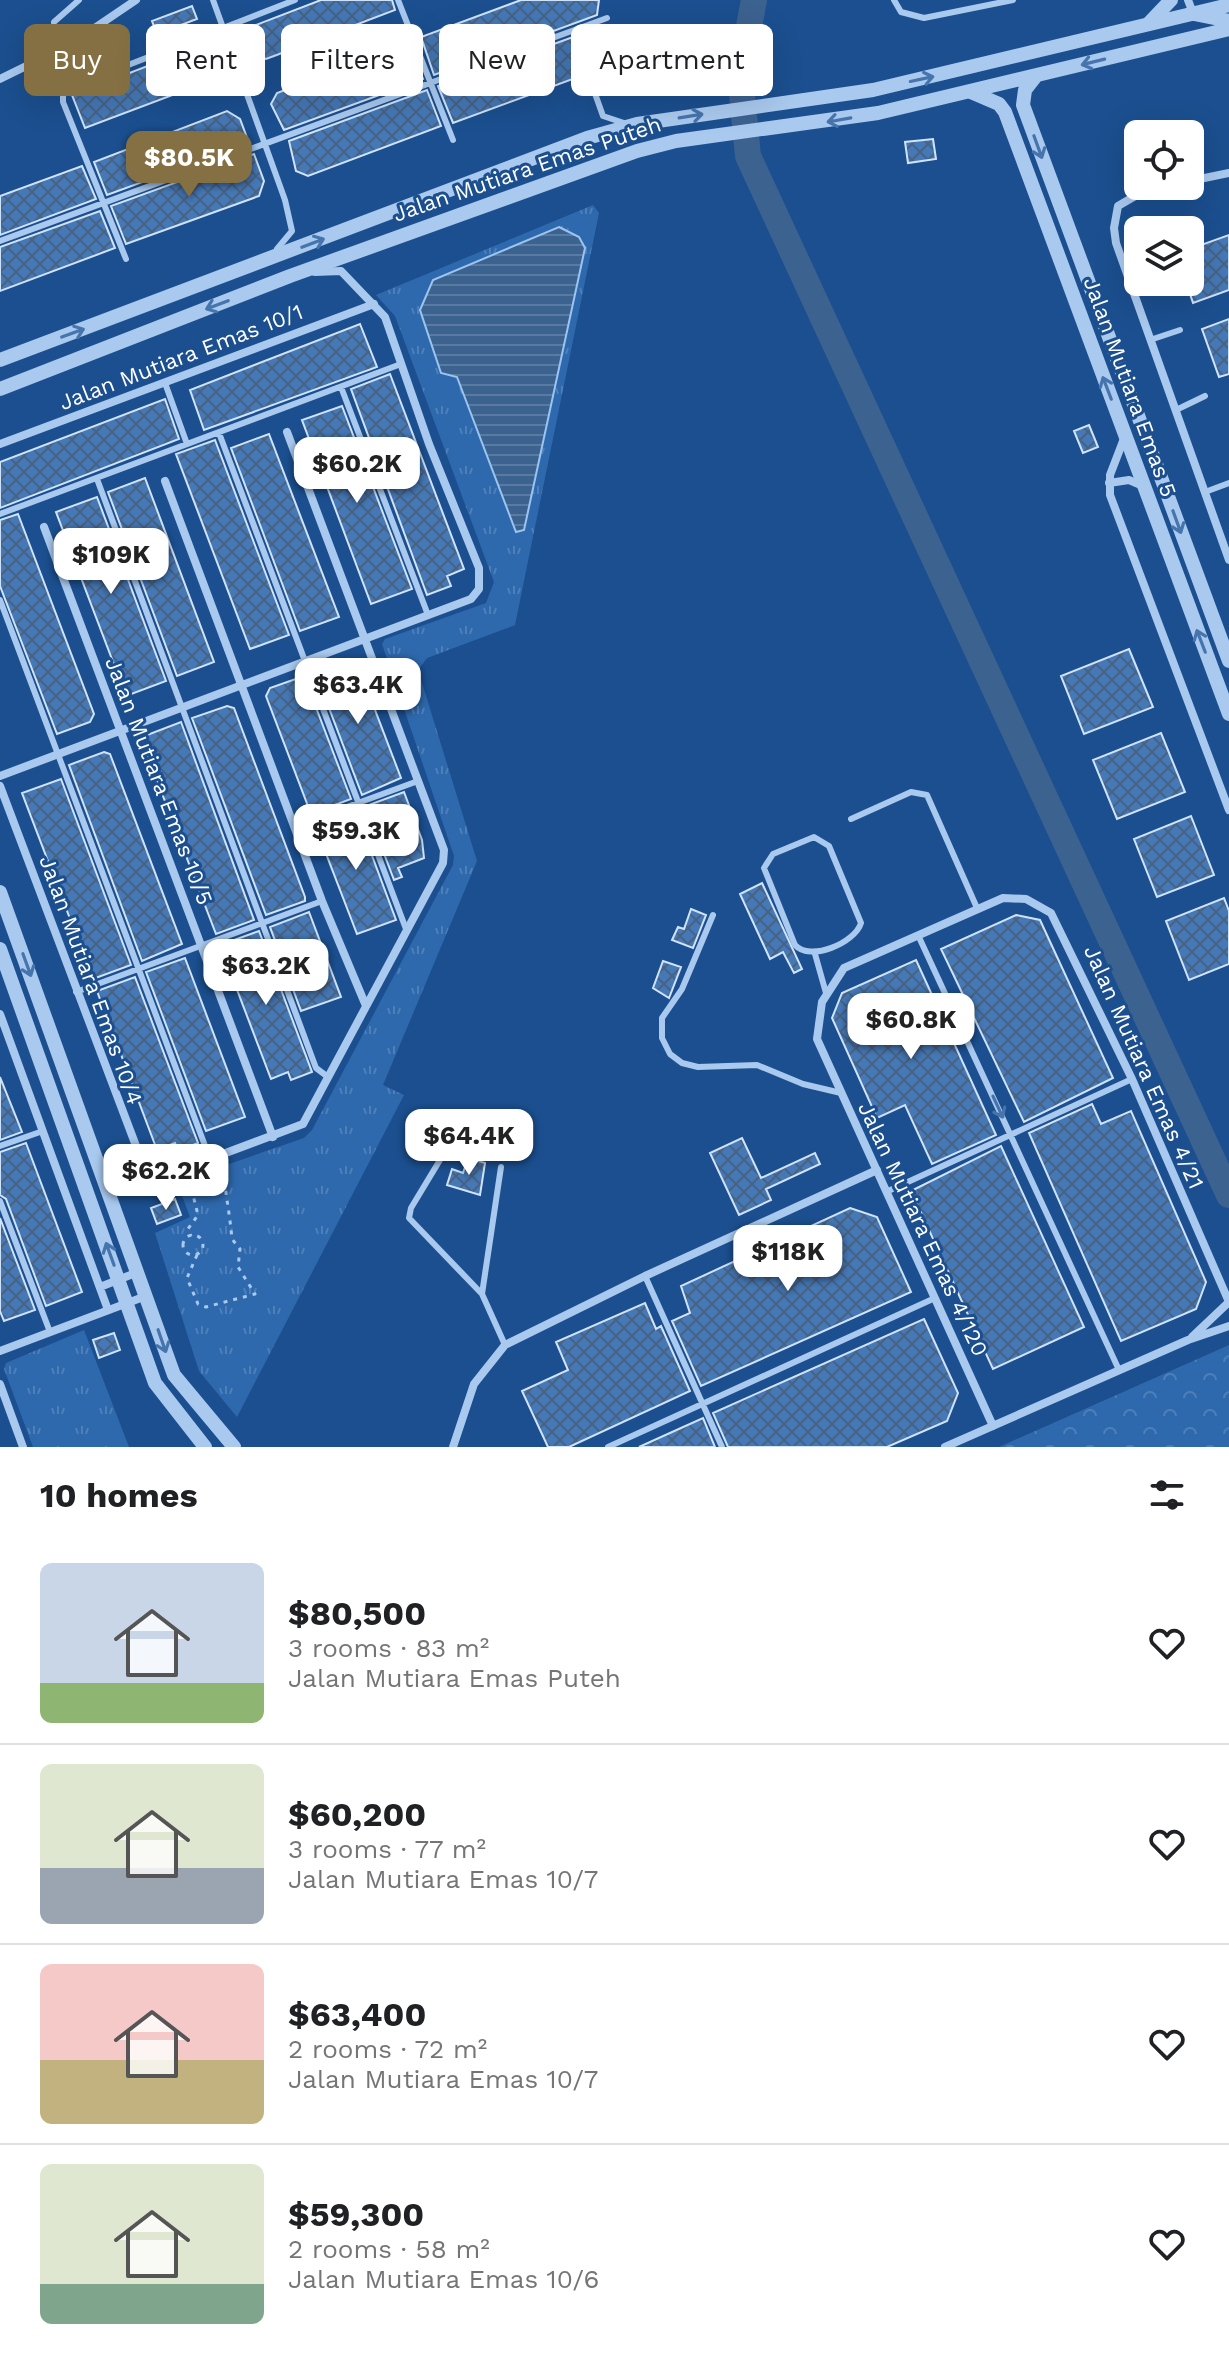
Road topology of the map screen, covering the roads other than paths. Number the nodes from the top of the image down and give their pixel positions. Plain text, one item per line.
1 (79, 0) edge
2 (136, 0) edge
3 (213, 0) edge
4 (295, 0) edge
5 (398, 0) edge
6 (894, 0) edge
7 (1013, 0) edge
8 (1171, 0) edge
9 (1229, 5) edge
10 (1199, 8) edge
11 (607, 18) dead end
12 (1229, 21) edge
13 (54, 24) edge
14 (99, 24) edge
15 (223, 24) edge
16 (232, 24) edge
17 (1149, 24) junction
18 (1229, 29) edge
19 (1168, 44) junction
20 (146, 58) edge
21 (24, 67) edge
22 (1036, 76) junction
23 (0, 79) edge
24 (430, 82) junction
25 (971, 92) junction
26 (248, 96) edge
27 (596, 96) edge
28 (637, 124) junction
29 (453, 140) dead end
30 (264, 142) junction
31 (1229, 173) edge
32 (1204, 178) edge
33 (1128, 200) edge
34 (103, 203) junction
35 (0, 241) edge
36 (126, 259) dead end
37 (1124, 264) edge
38 (240, 271) junction
39 (290, 276) junction
40 (1135, 296) edge
41 (374, 304) junction
42 (1180, 330) dead end
43 (1150, 340) junction
44 (0, 360) edge
45 (401, 364) junction
46 (165, 383) junction
47 (341, 387) junction
48 (0, 389) edge
49 (1205, 396) dead end
50 (1176, 410) junction
51 (287, 432) dead end
52 (219, 433) junction
53 (1125, 436) junction
54 (0, 444) edge
55 (187, 444) junction
56 (97, 479) junction
57 (165, 481) dead end
58 (1109, 483) junction
59 (1229, 483) edge
60 (1144, 487) junction
61 (1205, 492) junction
62 (0, 514) edge
63 (44, 527) dead end
64 (1229, 560) edge
65 (0, 600) edge
66 (428, 615) junction
67 (366, 639) junction
68 (305, 661) junction
69 (1229, 661) edge
70 (243, 685) junction
71 (180, 707) junction
72 (1229, 714) edge
73 (120, 730) junction
74 (58, 752) junction
75 (0, 776) edge
76 (418, 781) junction
77 (0, 786) edge
78 (357, 803) junction
79 (1229, 810) edge
80 (851, 819) dead end
81 (295, 826) junction
82 (0, 892) edge
83 (322, 901) junction
84 (977, 908) junction
85 (713, 915) dead end
86 (262, 923) junction
87 (406, 929) junction
88 (918, 935) junction
89 (202, 945) junction
90 (0, 949) edge
91 (815, 954) junction
92 (139, 969) junction
93 (76, 992) junction
94 (824, 998) junction
95 (366, 1006) junction
96 (1, 1018) edge
97 (328, 1077) junction
98 (1132, 1079) junction
99 (841, 1093) junction
100 (43, 1131) junction
101 (1011, 1134) junction
102 (273, 1137) junction
103 (0, 1146) edge
104 (443, 1155) dead end
105 (210, 1159) junction
106 (501, 1167) dead end
107 (877, 1170) junction
108 (886, 1192) junction
109 (0, 1201) edge
110 (138, 1272) junction
111 (645, 1276) junction
112 (119, 1280) junction
113 (100, 1287) junction
114 (482, 1294) junction
115 (146, 1296) junction
116 (935, 1298) junction
117 (1229, 1302) edge
118 (127, 1303) junction
119 (108, 1310) junction
120 (1229, 1326) edge
121 (50, 1332) junction
122 (1188, 1340) junction
123 (505, 1345) junction
124 (0, 1351) edge
125 (1119, 1370) junction
126 (0, 1384) edge
127 (703, 1405) junction
128 (993, 1426) junction
129 (23, 1447) edge
130 (205, 1447) edge
131 (234, 1447) edge
132 (453, 1447) edge
133 (608, 1447) edge
134 (722, 1447) edge
135 (945, 1447) edge

1 - 13 lane
2 - 14 street
3 - 15 lane
4 - 16 lane
5 - 24 lane
6 - 7 lane
8 - 17 street
9 - 10 street, Jalan Mutiara Emas Puteh
10 - 12 street
10 - 17 street, Jalan Mutiara Emas Puteh
10 - 19 street
11 - 24 lane
28 -> 17 street, Jalan Mutiara Emas Puteh
18 - 19 street, Jalan Mutiara Emas Puteh
19 -> 22 street, Jalan Mutiara Emas Puteh
20 - 34 lane
21 - 23 street
22 - 25 street, Jalan Mutiara Emas Puteh
22 -> 69 street, Jalan Mutiara Emas 5
24 - 29 lane
24 - 30 lane
25 -> 39 street, Jalan Mutiara Emas Puteh
53 -> 25 street, Jalan Mutiara Emas 5
26 - 30 lane
27 - 28 lane
38 -> 28 street, Jalan Mutiara Emas Puteh
30 - 34 lane
30 - 38 lane
31 - 32 street
33 - 37 street
34 - 35 lane
34 - 36 lane
44 -> 38 street, Jalan Mutiara Emas Puteh
39 - 41 street
39 -> 48 street, Jalan Mutiara Emas Puteh
40 - 43 street
41 - 45 street
41 - 46 street, Jalan Mutiara Emas 10/1
42 - 43 lane
43 - 50 street
45 - 47 lane
45 - 66 street
46 - 54 street, Jalan Mutiara Emas 10/1
46 - 55 lane
47 - 52 lane
47 - 66 lane
49 - 50 lane
50 - 61 street
51 - 67 street
52 - 55 lane
52 - 68 lane
53 - 58 street
53 - 60 street, Jalan Mutiara Emas 5
55 - 56 lane
56 - 62 lane
56 - 71 lane
57 - 70 street
58 - 60 street
58 - 79 street
59 - 61 lane
72 -> 60 street, Jalan Mutiara Emas 5
61 - 64 street
63 - 73 street, Jalan Mutiara Emas 10/5
65 - 74 lane
66 - 67 street
67 - 68 street
67 - 76 street
68 - 70 street
68 - 78 lane
70 - 71 street
70 - 81 street
71 - 73 street
71 - 86 lane
73 - 74 street
73 - 89 street, Jalan Mutiara Emas 10/5
74 - 75 street
74 - 92 lane
76 - 78 lane
76 - 87 street
77 - 93 street, Jalan Mutiara Emas 10/4
78 - 81 lane
78 - 87 lane
80 - 84 lane
81 - 83 street
82 -> 110 street
83 - 86 lane
83 - 95 street
84 - 88 street
84 - 98 street, Jalan Mutiara Emas 4/21
85 - 99 lane
86 - 89 lane
86 - 97 lane
87 - 95 street
88 - 94 street
88 -> 101 lane
89 - 92 lane
89 - 102 street, Jalan Mutiara Emas 10/5
112 -> 90 street
91 - 91 lane
91 - 94 lane
92 - 93 lane
92 - 105 lane
93 - 105 street, Jalan Mutiara Emas 10/4
94 - 99 street, Jalan Mutiara Emas 4/120
95 - 97 street
96 - 100 street
97 - 102 street
98 - 101 lane
98 - 117 street, Jalan Mutiara Emas 4/21
99 - 107 street, Jalan Mutiara Emas 4/120
100 - 103 lane
100 - 113 street
101 - 108 lane
101 - 125 lane
102 - 105 street
104 - 114 lane
106 - 114 lane
107 - 108 street, Jalan Mutiara Emas 4/120
107 - 111 street
108 - 116 street, Jalan Mutiara Emas 4/120
109 - 121 lane
110 - 112 street
110 - 115 street
111 - 123 street
111 - 127 lane
112 - 113 street
112 - 118 street
113 - 119 street
114 - 123 lane
115 - 118 street
115 -> 131 street
116 - 127 lane
116 - 128 street, Jalan Mutiara Emas 4/120
117 - 122 street
118 - 119 street
118 - 130 street
119 - 121 street
120 - 122 street
121 - 124 street
122 - 125 street
123 - 132 street
125 - 128 street
126 - 129 street
127 - 133 lane
127 - 134 lane
128 - 135 street

